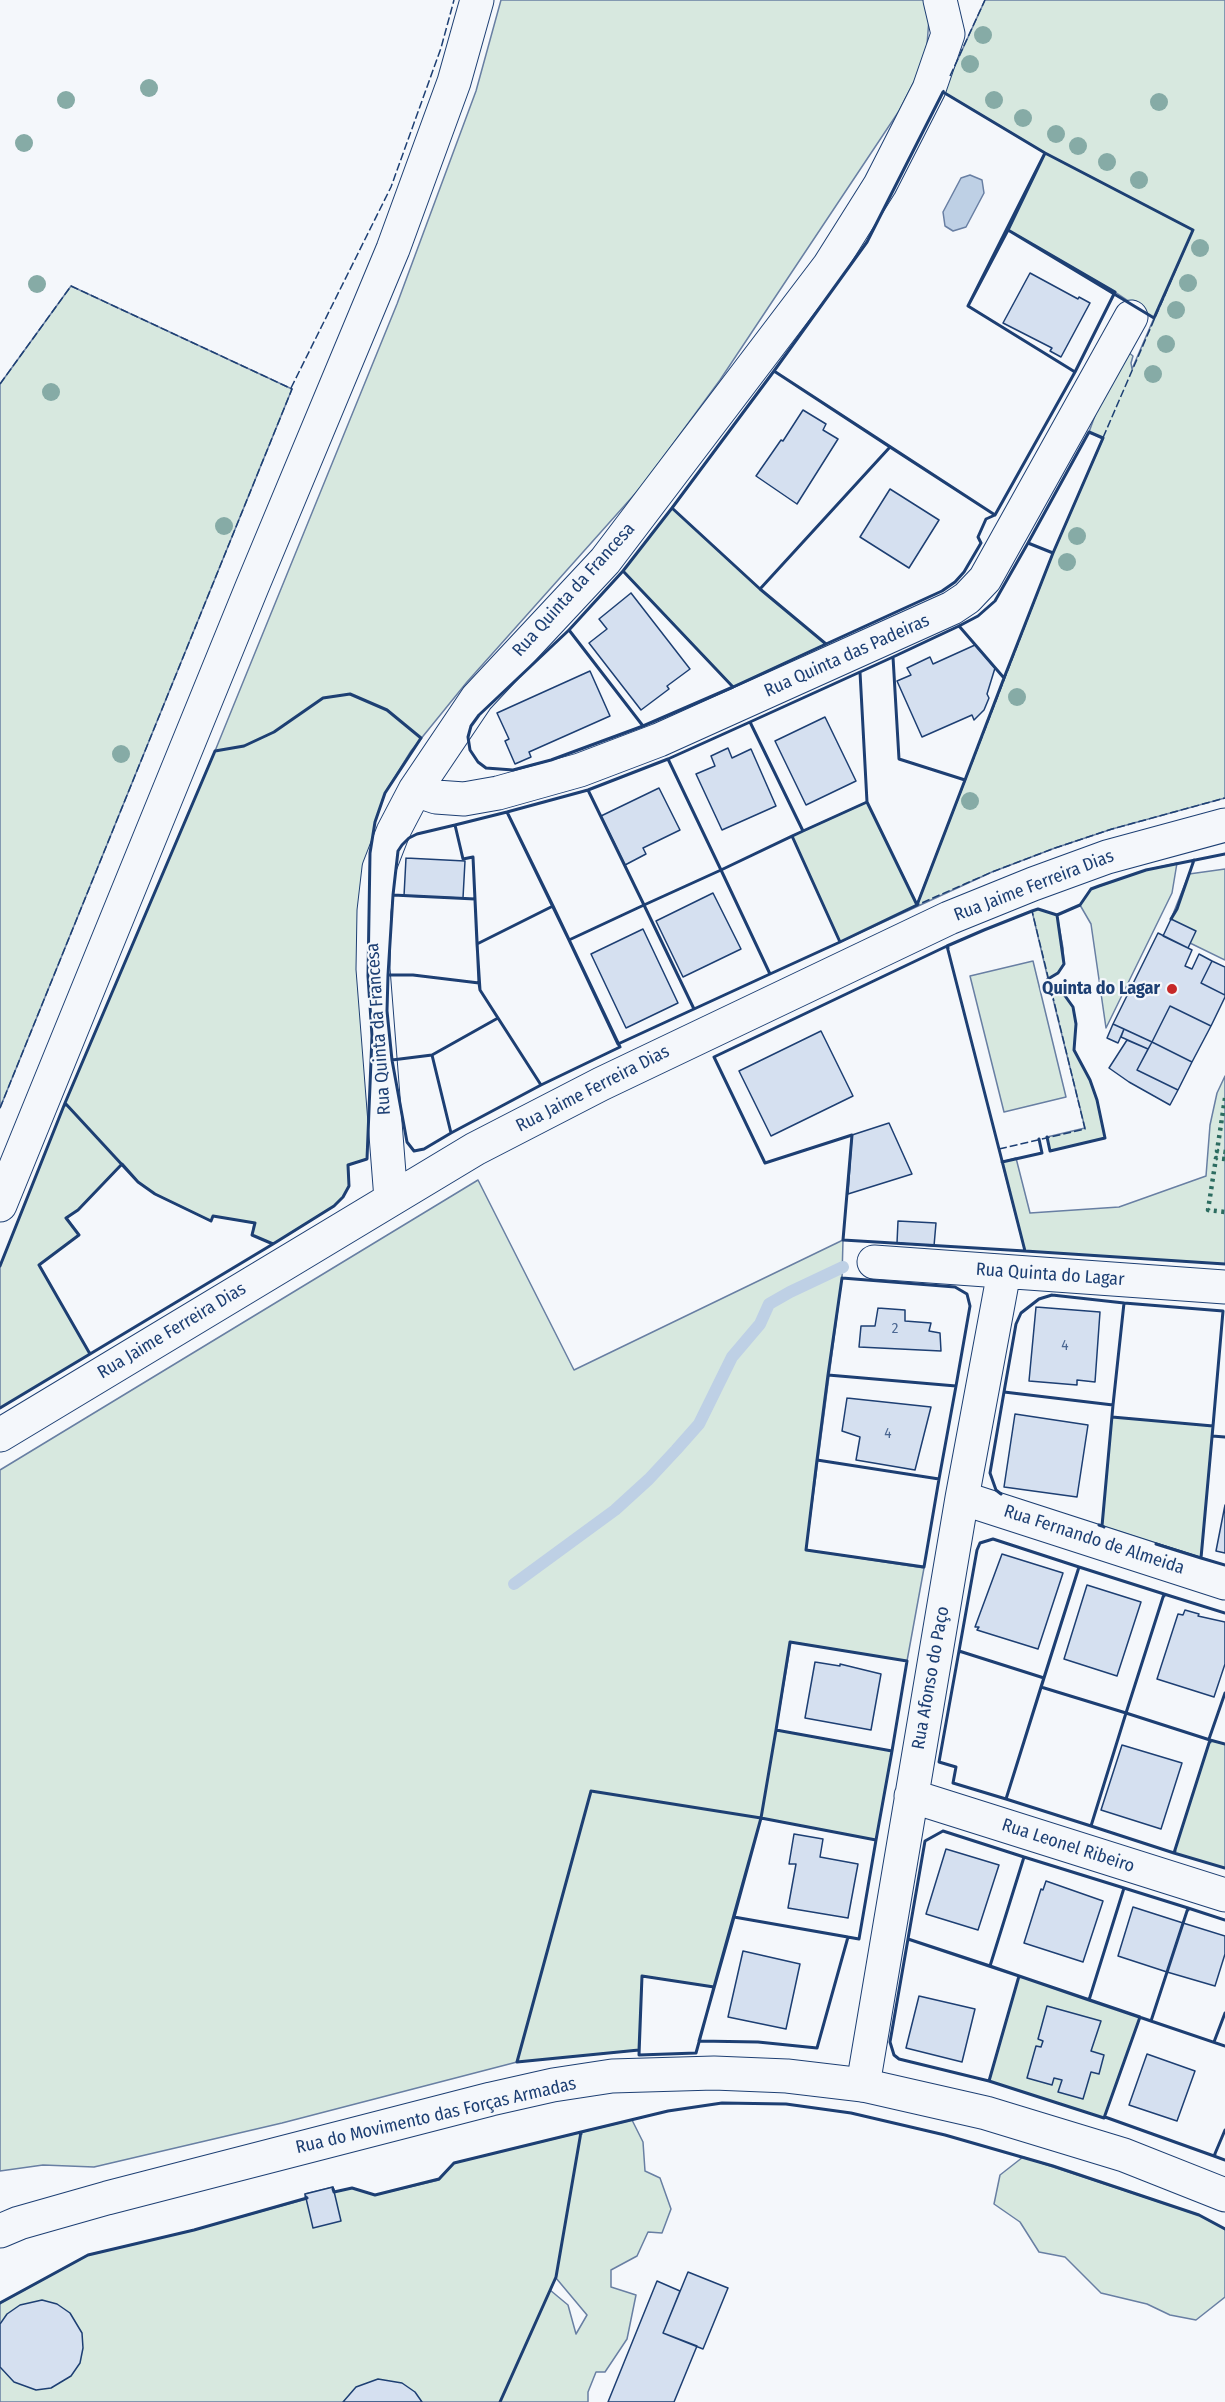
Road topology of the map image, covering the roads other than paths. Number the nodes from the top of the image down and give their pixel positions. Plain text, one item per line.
1 (477, 0) edge
2 (940, 0) edge
3 (967, 0) edge
4 (948, 34) junction
5 (1131, 317) dead end
6 (415, 790) junction
7 (1225, 825) edge
8 (392, 1199) junction
9 (0, 1205) edge
10 (874, 1262) dead end
11 (1004, 1272) junction
12 (1225, 1287) edge
13 (0, 1435) edge
14 (962, 1497) junction
15 (1225, 1583) edge
16 (911, 1796) junction
17 (1225, 1895) edge
18 (863, 2085) junction
19 (1225, 2194) edge
20 (0, 2231) edge

1 - 9 street
2 - 4 street
3 - 4 street, Rua Quinta da Francesa
4 - 6 street, Rua Quinta da Francesa
5 - 6 street, Rua Quinta das Padeiras
6 - 8 street, Rua Quinta da Francesa
7 - 8 street, Rua Jaime Ferreira Dias
8 - 13 street, Rua Jaime Ferreira Dias
10 - 11 street, Rua Quinta do Lagar
11 - 12 street, Rua Quinta do Lagar
11 - 14 street, Rua Afonso do Paço
14 - 15 street, Rua Fernando de Almeida
14 - 16 street, Rua Afonso do Paço
16 - 17 street, Rua Leonel Ribeiro
16 - 18 street, Rua Afonso do Paço
18 - 19 street, Rua do Movimento das Forças Armadas
18 - 20 street, Rua do Movimento das Forças Armadas

